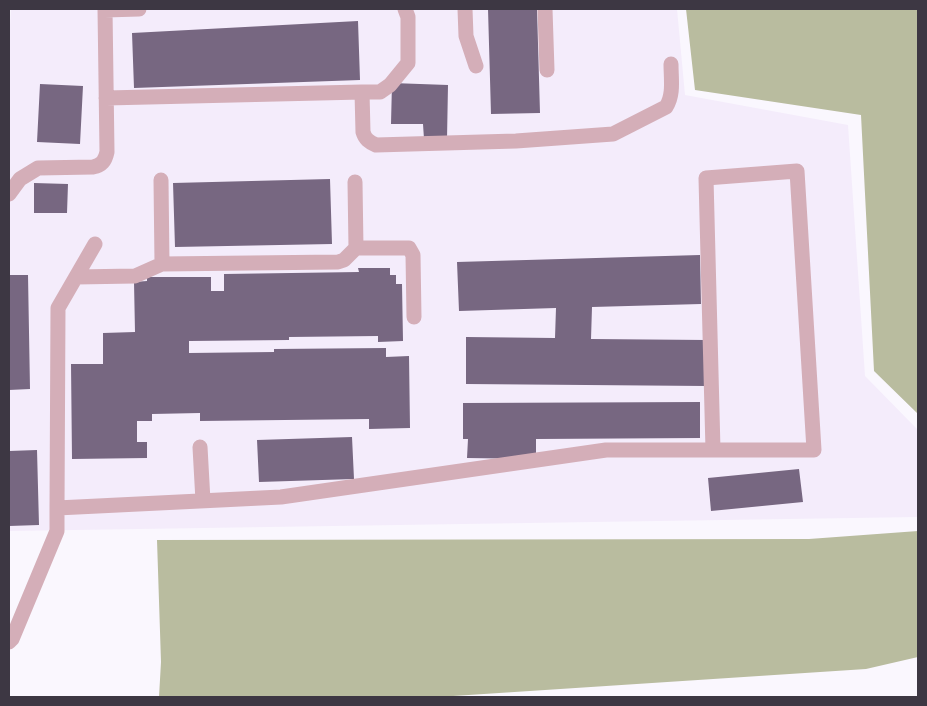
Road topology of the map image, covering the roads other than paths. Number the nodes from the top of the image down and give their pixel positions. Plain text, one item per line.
1 (105, 9) edge
2 (139, 9) edge
3 (405, 9) edge
4 (466, 9) edge
5 (545, 9) edge
6 (671, 64) dead end
7 (476, 66) dead end
8 (547, 70) dead end
9 (362, 92) junction
10 (106, 98) junction
11 (162, 180) dead end
12 (355, 182) dead end
13 (9, 194) edge
14 (96, 244) dead end
15 (356, 248) junction
16 (162, 264) junction
17 (76, 277) junction
18 (414, 317) dead end
19 (200, 447) dead end
20 (713, 450) junction
21 (203, 500) junction
22 (57, 508) junction
23 (9, 642) edge

1 - 2 lane
1 - 10 lane
3 - 9 lane
4 - 7 lane
5 - 8 lane
6 - 9 lane
9 - 10 lane
10 - 13 lane
11 - 16 lane
12 - 15 lane
14 - 17 lane
15 - 16 lane
15 - 18 lane
16 - 17 lane
17 - 22 lane
19 - 21 lane
20 - 20 lane
20 - 21 lane
21 - 22 lane
22 - 23 lane

